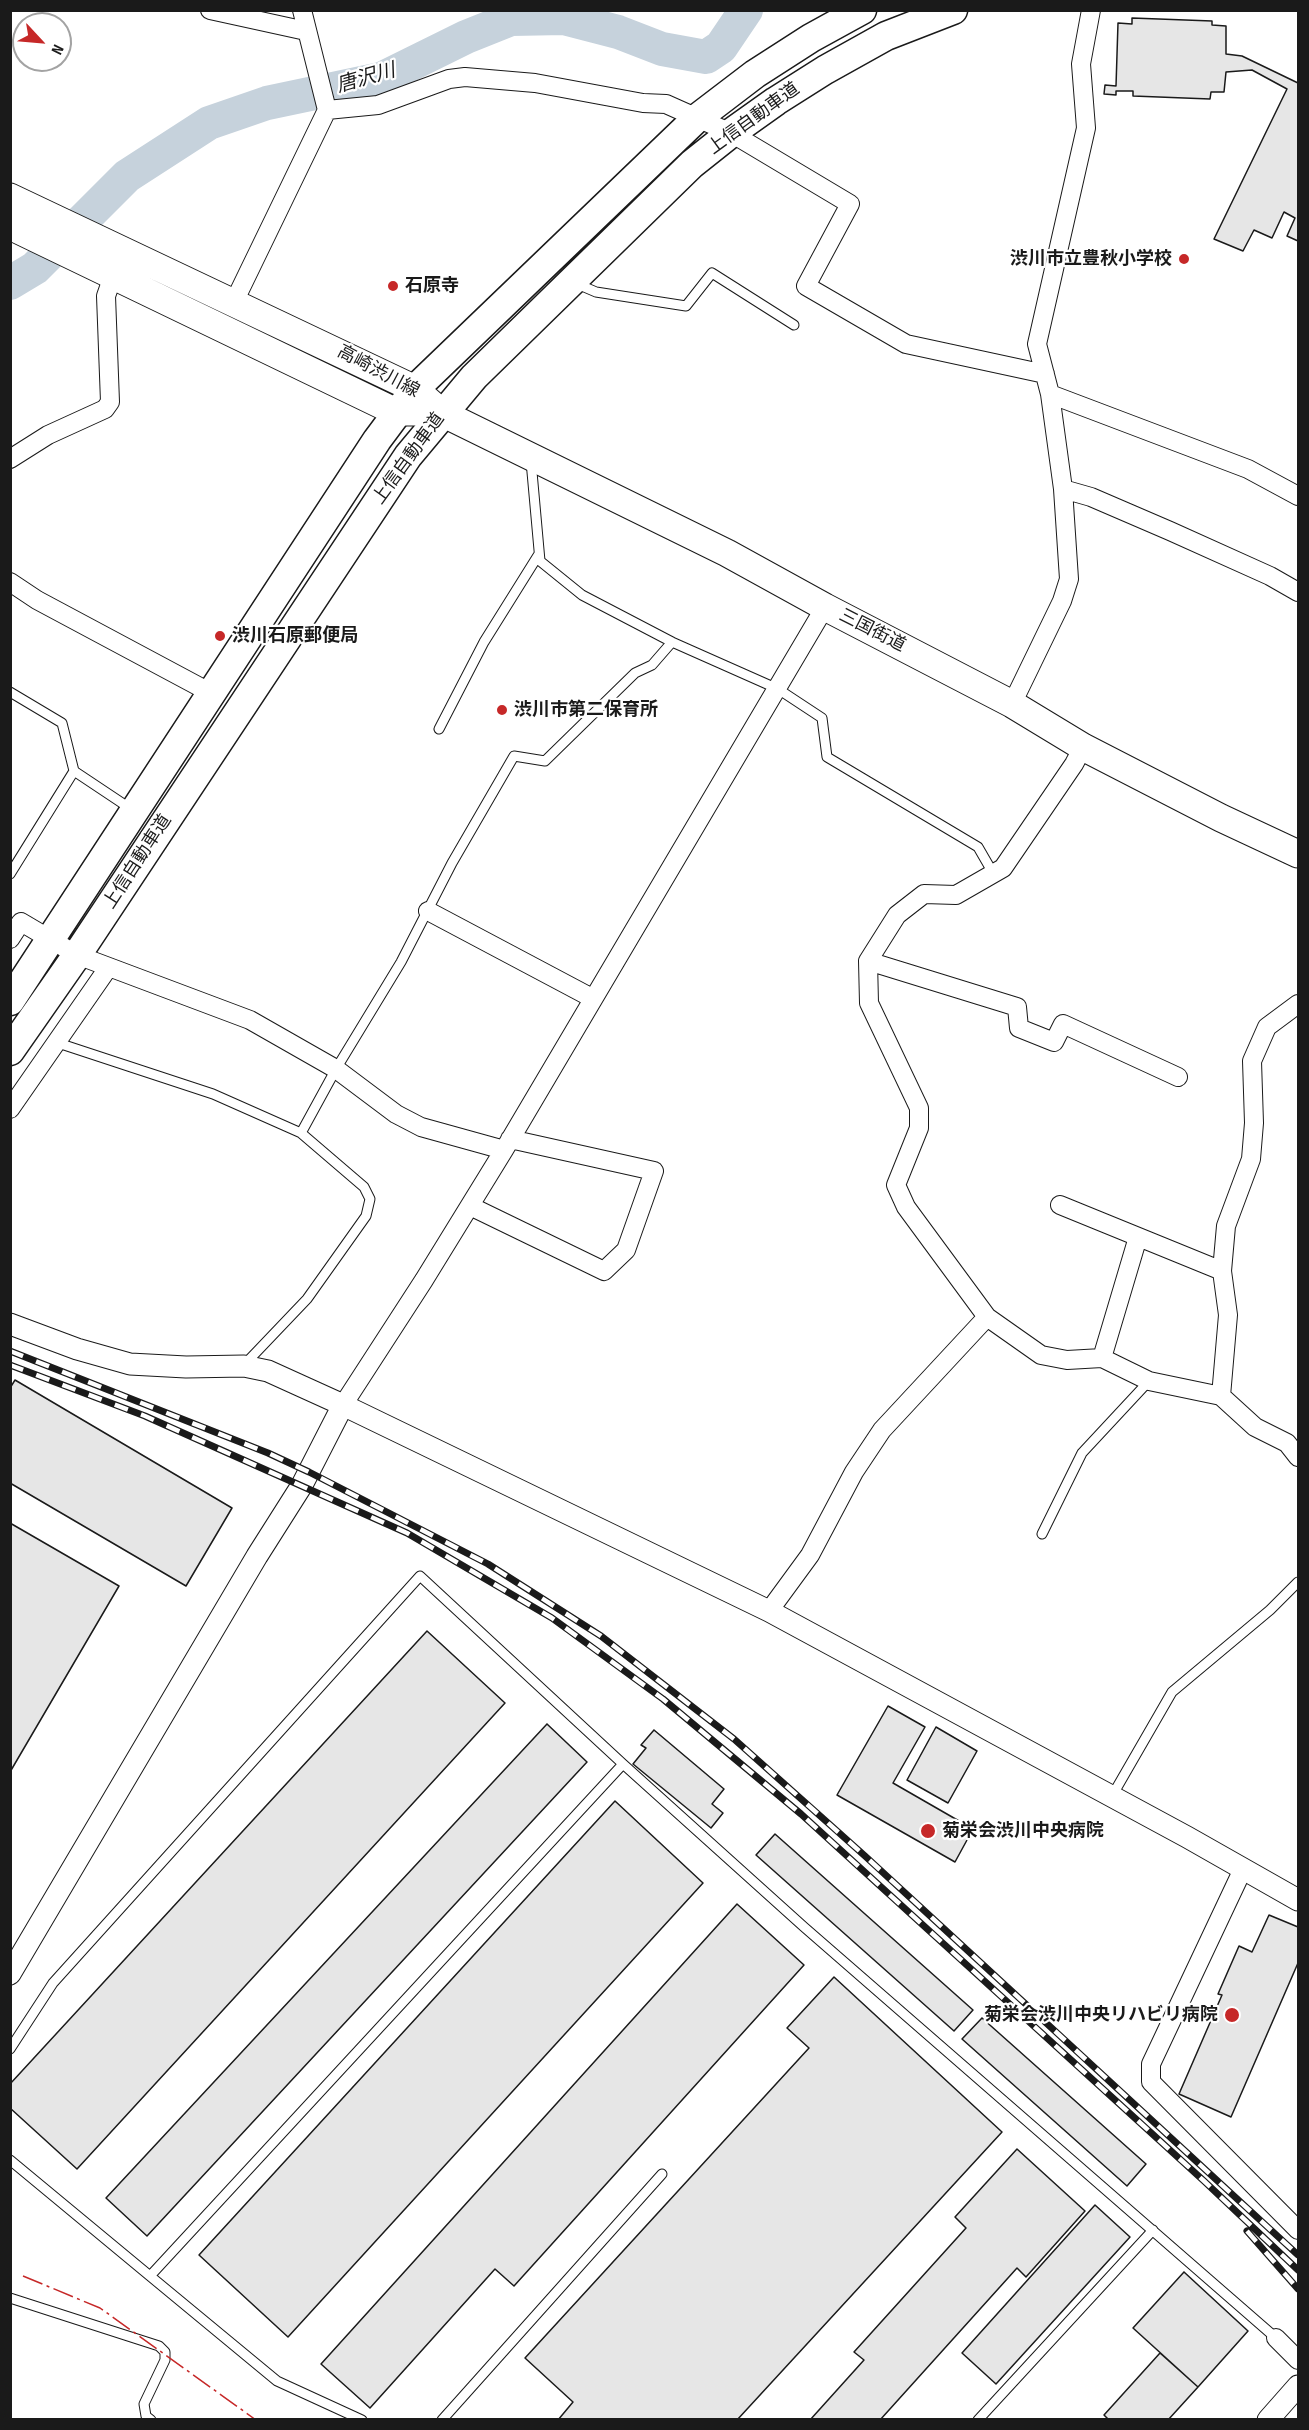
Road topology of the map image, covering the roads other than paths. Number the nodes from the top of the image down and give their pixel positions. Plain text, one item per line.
1 (210, 10) edge
2 (302, 10) edge
3 (862, 10) edge
4 (953, 10) edge
5 (1092, 10) edge
6 (306, 31) junction
7 (327, 110) junction
8 (696, 119) junction
9 (731, 134) junction
10 (10, 197) edge
11 (16, 230) edge
12 (113, 276) junction
13 (571, 281) junction
14 (234, 302) junction
15 (794, 325) dead end
16 (1045, 374) junction
17 (415, 388) junction
18 (1050, 394) junction
19 (396, 412) junction
20 (442, 413) junction
21 (531, 456) junction
22 (10, 459) edge
23 (1063, 489) junction
24 (1299, 496) edge
25 (539, 554) junction
26 (10, 582) edge
27 (1299, 592) edge
28 (825, 607) junction
29 (672, 642) junction
30 (778, 689) junction
31 (10, 692) edge
32 (211, 693) junction
33 (1012, 704) junction
34 (439, 729) dead end
35 (1083, 747) junction
36 (74, 771) junction
37 (133, 811) junction
38 (1299, 854) edge
39 (993, 873) junction
40 (10, 874) edge
41 (428, 911) junction
42 (16, 919) edge
43 (10, 939) edge
44 (50, 939) junction
45 (77, 955) junction
46 (868, 961) junction
47 (108, 968) junction
48 (592, 998) junction
49 (10, 1001) edge
50 (1299, 1004) edge
51 (55, 1042) junction
52 (10, 1051) edge
53 (336, 1069) junction
54 (1178, 1077) dead end
55 (10, 1109) edge
56 (301, 1133) junction
57 (507, 1144) junction
58 (1060, 1205) dead end
59 (470, 1206) junction
60 (1138, 1237) junction
61 (1222, 1271) junction
62 (987, 1317) junction
63 (10, 1324) edge
64 (1102, 1358) junction
65 (244, 1366) junction
66 (1149, 1381) junction
67 (1221, 1396) junction
68 (343, 1405) junction
69 (1299, 1457) edge
70 (1042, 1534) dead end
71 (1299, 1582) edge
72 (769, 1611) junction
73 (623, 1764) junction
74 (1112, 1796) junction
75 (1243, 1869) junction
76 (1299, 1900) edge
77 (10, 1974) edge
78 (10, 2049) edge
79 (10, 2160) edge
80 (662, 2175) dead end
81 (1152, 2230) junction
82 (1299, 2230) edge
83 (150, 2276) junction
84 (10, 2298) edge
85 (1276, 2338) joint
86 (1299, 2360) edge
87 (1299, 2386) edge
88 (151, 2420) edge
89 (362, 2420) edge
90 (441, 2420) edge
91 (978, 2420) edge
92 (1268, 2420) edge

1 - 6 street
2 - 6 street
3 - 8 highway, 上信自動車道
4 - 9 highway, 上信自動車道
5 - 16 street
6 - 7 street
7 - 8 street
7 - 14 street
8 - 9 street
8 - 17 highway, 上信自動車道
9 - 13 highway, 上信自動車道
9 - 16 street
10 - 14 main road, 高崎渋川線
11 - 12 main road, 高崎渋川線
12 - 19 main road, 高崎渋川線
12 - 22 street
13 - 15 lane
13 - 20 highway, 上信自動車道
14 - 17 main road, 高崎渋川線
16 - 18 street
17 - 19 highway, 上信自動車道
17 - 20 main road, 高崎渋川線
18 - 23 street
18 - 24 street
19 - 20 main road, 高崎渋川線
19 - 32 highway, 上信自動車道
20 - 21 main road, 三国街道
20 - 45 highway, 上信自動車道
21 - 25 lane
21 - 28 main road, 三国街道
23 - 27 street
23 - 33 street
25 - 29 lane
25 - 34 lane
26 - 32 street
28 - 30 street
28 - 33 main road, 三国街道
29 - 30 lane
29 - 41 lane
30 - 39 lane
30 - 48 street
31 - 36 lane
32 - 37 highway, 上信自動車道
33 - 35 main road, 三国街道
35 - 38 main road, 三国街道
35 - 39 street
36 - 37 lane
36 - 40 lane
37 - 44 highway, 上信自動車道
39 - 46 street
41 - 48 street
41 - 53 lane
42 - 43 street
42 - 44 street
44 - 45 street
44 - 49 highway, 上信自動車道
45 - 47 street
45 - 52 highway, 上信自動車道
46 - 54 street
46 - 62 street
47 - 51 street
47 - 53 street
48 - 57 street
50 - 61 street
51 - 55 street
51 - 56 lane
53 - 56 lane
53 - 57 street
56 - 65 lane
57 - 59 street
57 - 59 street
58 - 60 street
59 - 68 street
60 - 61 street
60 - 64 street
61 - 67 street
62 - 64 street
62 - 72 street
63 - 65 street
64 - 66 street
65 - 68 street
66 - 67 street
66 - 70 lane
67 - 69 street
68 - 72 street
68 - 77 street
71 - 74 lane
72 - 74 street
73 - 78 lane
73 - 81 lane
73 - 83 lane
74 - 75 street
75 - 76 street
75 - 82 street
79 - 83 lane
80 - 90 lane
81 - 85 lane
81 - 91 lane
83 - 89 lane
84 - 88 lane
85 - 86 street
87 - 92 street

